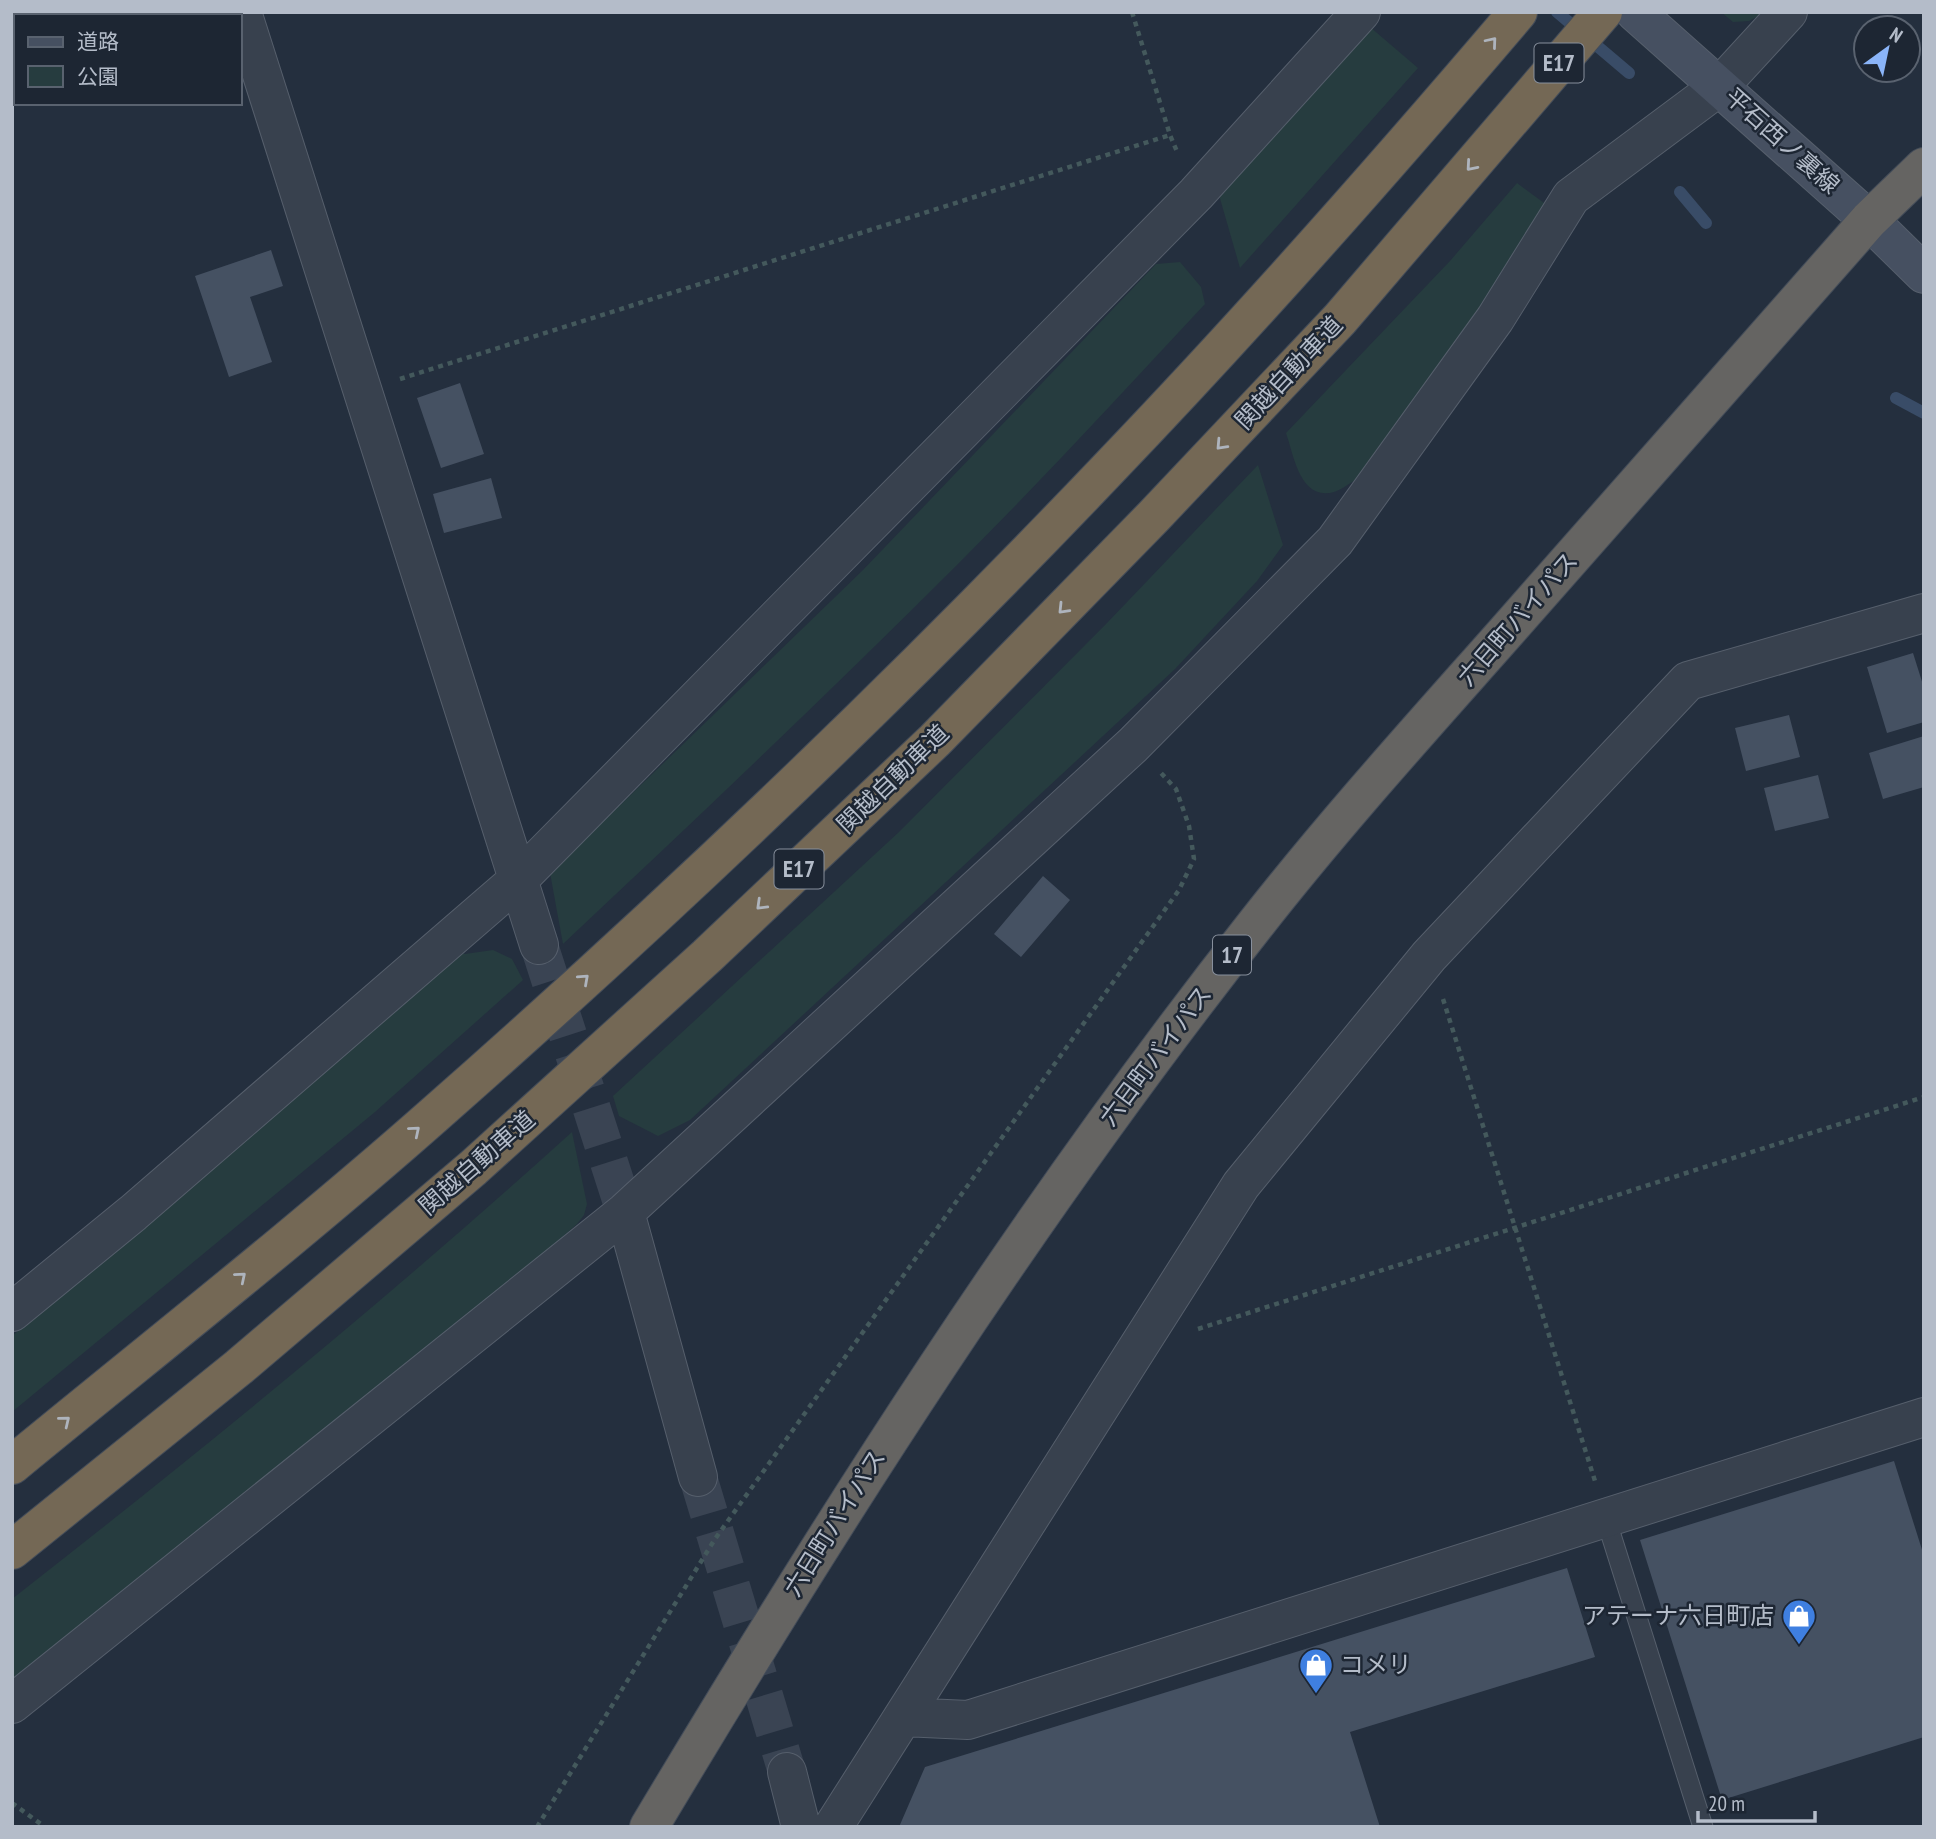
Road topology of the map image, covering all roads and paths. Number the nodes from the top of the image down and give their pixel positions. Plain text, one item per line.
1 (242, 12) edge
2 (1132, 12) edge
3 (1361, 12) edge
4 (1518, 12) edge
5 (1603, 12) edge
6 (1636, 12) edge
7 (1787, 12) edge
8 (1720, 86) junction
9 (1170, 135) junction
10 (1924, 167) edge
11 (1196, 194) junction
12 (1869, 220) junction
13 (1924, 275) edge
14 (362, 391) junction
15 (1924, 613) edge
16 (1133, 745) junction
17 (519, 879) junction
18 (539, 945) tunnel mouth
19 (1429, 956) junction
20 (1924, 1097) edge
21 (625, 1212) junction
22 (1516, 1228) junction
23 (12, 1312) edge
24 (1158, 1315) junction
25 (1924, 1417) edge
26 (12, 1465) edge
27 (698, 1477) tunnel mouth
28 (1606, 1519) junction
29 (12, 1550) edge
30 (12, 1704) edge
31 (903, 1717) junction
32 (788, 1772) tunnel mouth
33 (12, 1803) edge
34 (44, 1827) edge
35 (537, 1827) edge
36 (649, 1827) edge
37 (801, 1827) edge
38 (834, 1827) edge
39 (1703, 1827) edge

1 - 14 street
2 - 9 path
3 - 11 street
26 -> 4 highway, E17
5 -> 29 highway, 関越自動車道 / E17
6 - 8 main road, 平石西ノ裏線
7 - 8 street
8 - 12 main road, 平石西ノ裏線
8 - 16 street
9 - 11 path
9 - 14 path
10 - 12 highway, 六日町バイパス / 17
11 - 17 street
12 - 13 main road, 平石西ノ裏線
12 - 36 highway, 六日町バイパス / 17
14 - 17 street
15 - 19 street
16 - 21 street
16 - 35 path
17 - 18 street
17 - 23 street
19 - 22 path
19 - 24 street
20 - 22 path
21 - 27 street
21 - 30 street
22 - 24 path
22 - 28 path
24 - 31 street
25 - 28 street
28 - 31 street
28 - 39 lane
31 - 38 street
32 - 37 street
33 - 34 path

